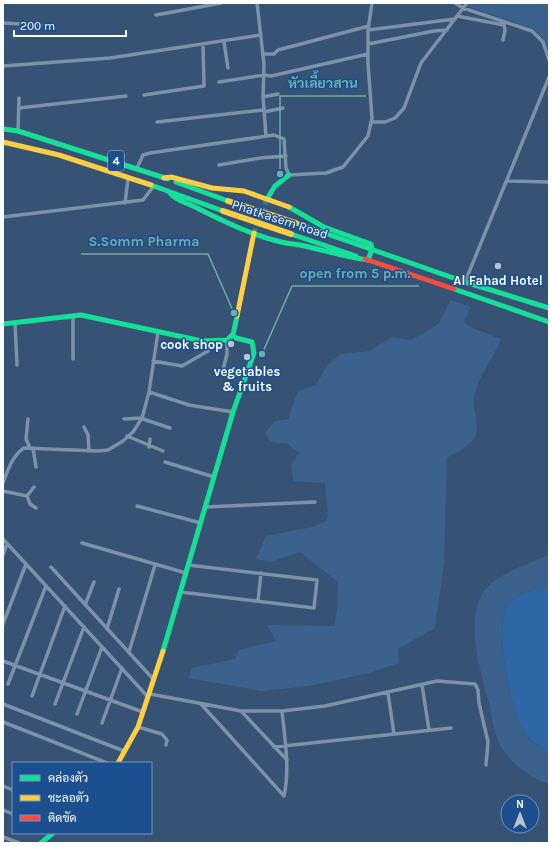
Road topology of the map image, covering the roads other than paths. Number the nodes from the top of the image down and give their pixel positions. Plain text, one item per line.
1 (221, 3) edge
2 (257, 3) edge
3 (372, 3) edge
4 (454, 3) edge
5 (465, 6) edge
6 (156, 15) dead end
7 (456, 18) junction
8 (3, 23) edge
9 (41, 26) dead end
10 (368, 28) junction
11 (447, 30) junction
12 (260, 35) junction
13 (504, 40) dead end
14 (224, 42) junction
15 (203, 44) junction
16 (368, 44) junction
17 (263, 54) junction
18 (368, 54) junction
19 (549, 60) edge
20 (3, 66) edge
21 (228, 68) dead end
22 (264, 75) junction
23 (549, 77) edge
24 (219, 82) dead end
25 (278, 94) dead end
26 (144, 95) dead end
27 (126, 96) dead end
28 (263, 97) junction
29 (19, 98) dead end
30 (19, 108) junction
31 (284, 108) dead end
32 (264, 111) junction
33 (156, 122) dead end
34 (372, 122) junction
35 (3, 129) edge
36 (18, 131) junction
37 (266, 136) junction
38 (3, 142) edge
39 (286, 156) junction
40 (220, 165) dead end
41 (137, 168) junction
42 (289, 175) junction
43 (164, 178) junction
44 (128, 179) junction
45 (507, 181) junction
46 (549, 182) edge
47 (153, 187) junction
48 (170, 193) junction
49 (267, 199) junction
50 (126, 202) junction
51 (3, 217) edge
52 (254, 233) junction
53 (372, 249) junction
54 (368, 260) junction
55 (465, 282) junction
56 (549, 308) edge
57 (73, 316) junction
58 (549, 322) edge
59 (15, 323) junction
60 (3, 324) edge
61 (158, 332) junction
62 (232, 335) dead end
63 (227, 340) junction
64 (202, 342) junction
65 (73, 359) dead end
66 (153, 360) junction
67 (17, 365) dead end
68 (231, 374) dead end
69 (149, 392) junction
70 (233, 412) junction
71 (141, 418) junction
72 (28, 419) dead end
73 (124, 419) dead end
74 (84, 427) dead end
75 (170, 428) dead end
76 (127, 436) junction
77 (150, 440) dead end
78 (148, 447) junction
79 (31, 448) junction
80 (89, 451) junction
81 (163, 452) dead end
82 (165, 462) dead end
83 (36, 467) dead end
84 (214, 477) junction
85 (3, 483) edge
86 (34, 487) dead end
87 (3, 491) edge
88 (27, 496) junction
89 (315, 502) dead end
90 (137, 506) dead end
91 (205, 507) junction
92 (36, 508) dead end
93 (201, 523) junction
94 (3, 539) edge
95 (82, 543) dead end
96 (7, 544) junction
97 (3, 556) edge
98 (26, 564) junction
99 (155, 565) junction
100 (188, 565) junction
101 (51, 567) dead end
102 (186, 573) junction
103 (261, 573) junction
104 (94, 582) dead end
105 (46, 586) junction
106 (119, 589) dead end
107 (180, 592) junction
108 (258, 601) junction
109 (85, 605) junction
110 (65, 606) junction
111 (3, 624) edge
112 (84, 627) junction
113 (107, 629) junction
114 (102, 647) junction
115 (129, 652) junction
116 (3, 661) edge
117 (16, 665) junction
118 (122, 668) junction
119 (39, 674) junction
120 (154, 680) junction
121 (63, 683) junction
122 (8, 684) dead end
123 (422, 685) junction
124 (85, 691) junction
125 (388, 692) junction
126 (149, 695) junction
127 (32, 696) dead end
128 (110, 701) junction
129 (3, 704) edge
130 (55, 704) dead end
131 (201, 704) junction
132 (241, 711) junction
133 (282, 711) junction
134 (143, 712) junction
135 (77, 714) dead end
136 (3, 722) edge
137 (102, 723) dead end
138 (138, 727) junction
139 (451, 728) dead end
140 (429, 730) junction
141 (394, 734) junction
142 (166, 745) dead end
143 (286, 746) junction
144 (274, 747) junction
145 (124, 751) junction
146 (287, 760) junction
147 (103, 762) edge
148 (118, 762) edge
149 (486, 765) dead end
150 (52, 834) edge
151 (3, 836) edge
152 (19, 843) edge
153 (41, 843) edge

1 - 6 street
2 - 12 street
3 - 10 street
4 - 5 street
5 - 7 street
5 - 19 street
7 - 10 street
7 - 11 street
7 - 13 street
8 - 9 street
10 - 16 street
10 - 17 street
11 - 16 street
11 - 34 street
12 - 14 street
12 - 17 street
14 - 15 street
14 - 21 street
15 - 20 street
15 - 26 street
16 - 18 street
17 - 22 street
18 - 22 street
18 - 34 street
22 - 24 street
22 - 28 street
23 - 45 street
25 - 28 street
27 - 30 street
28 - 32 street
29 - 30 street
30 - 36 street
31 - 32 street
32 - 33 street
32 - 37 street
34 - 42 street
35 - 36 main road, Phatkasem Road / 4
36 - 41 main road, Phatkasem Road / 4
37 - 39 street
37 - 41 street
38 - 44 main road, Phatkasem Road / 4
39 - 40 street
39 - 42 street
41 - 43 main road, Phatkasem Road / 4
42 - 49 main road
43 - 49 main road
43 - 53 main road, Phatkasem Road / 4, bridge
44 - 47 main road, Phatkasem Road / 4
44 - 50 street
45 - 46 street
45 - 55 street
47 - 48 main road, Phatkasem Road / 4
47 - 50 street
48 - 52 main road
48 - 54 main road, Phatkasem Road / 4, bridge
49 - 53 main road
50 - 51 street
52 - 54 main road
52 - 70 main road
53 - 54 main road
53 - 55 main road, Phatkasem Road / 4
54 - 58 main road, Phatkasem Road / 4
55 - 56 main road, Phatkasem Road / 4
57 - 59 main road
57 - 61 main road
57 - 65 street
59 - 60 main road
59 - 67 street
61 - 64 main road
61 - 66 street
62 - 63 main road
63 - 64 main road
63 - 68 street
64 - 66 street
66 - 69 street
69 - 70 street
69 - 71 street
70 - 84 main road
71 - 73 street
71 - 75 street
71 - 76 street
72 - 79 street
74 - 80 street
76 - 78 street
76 - 80 street
77 - 78 street
78 - 81 street
79 - 80 street
79 - 83 street
79 - 85 street
82 - 84 street
84 - 91 main road
86 - 88 street
87 - 88 street
88 - 92 street
89 - 91 street
90 - 93 street
91 - 93 main road
93 - 100 main road
94 - 96 street
95 - 99 street
96 - 97 street
96 - 98 street
98 - 105 street
98 - 111 street
99 - 102 street
99 - 115 street
100 - 102 main road
100 - 103 street
101 - 109 street
102 - 107 main road
103 - 108 street
103 - 108 street
104 - 109 street
105 - 110 street
105 - 117 street
106 - 113 street
107 - 108 street
107 - 120 main road
109 - 113 street
110 - 112 street
110 - 119 street
112 - 114 street
112 - 121 street
113 - 115 street
114 - 118 street
114 - 124 street
115 - 120 street
116 - 117 street
117 - 119 street
117 - 122 street
118 - 126 street
118 - 128 street
119 - 121 street
119 - 127 street
120 - 126 main road
121 - 124 street
121 - 130 street
123 - 125 street
123 - 140 street
123 - 149 street
124 - 128 street
124 - 135 street
125 - 133 street
125 - 141 street
126 - 131 street
126 - 134 main road
128 - 134 street
128 - 137 street
129 - 145 street
131 - 132 street
131 - 146 street
132 - 133 street
132 - 144 street
133 - 143 street
134 - 138 main road
136 - 147 street
138 - 142 street
138 - 145 main road
139 - 140 street
140 - 141 street
141 - 143 street
143 - 144 street
143 - 146 street
144 - 146 street
145 - 148 main road
150 - 153 main road
151 - 152 street

